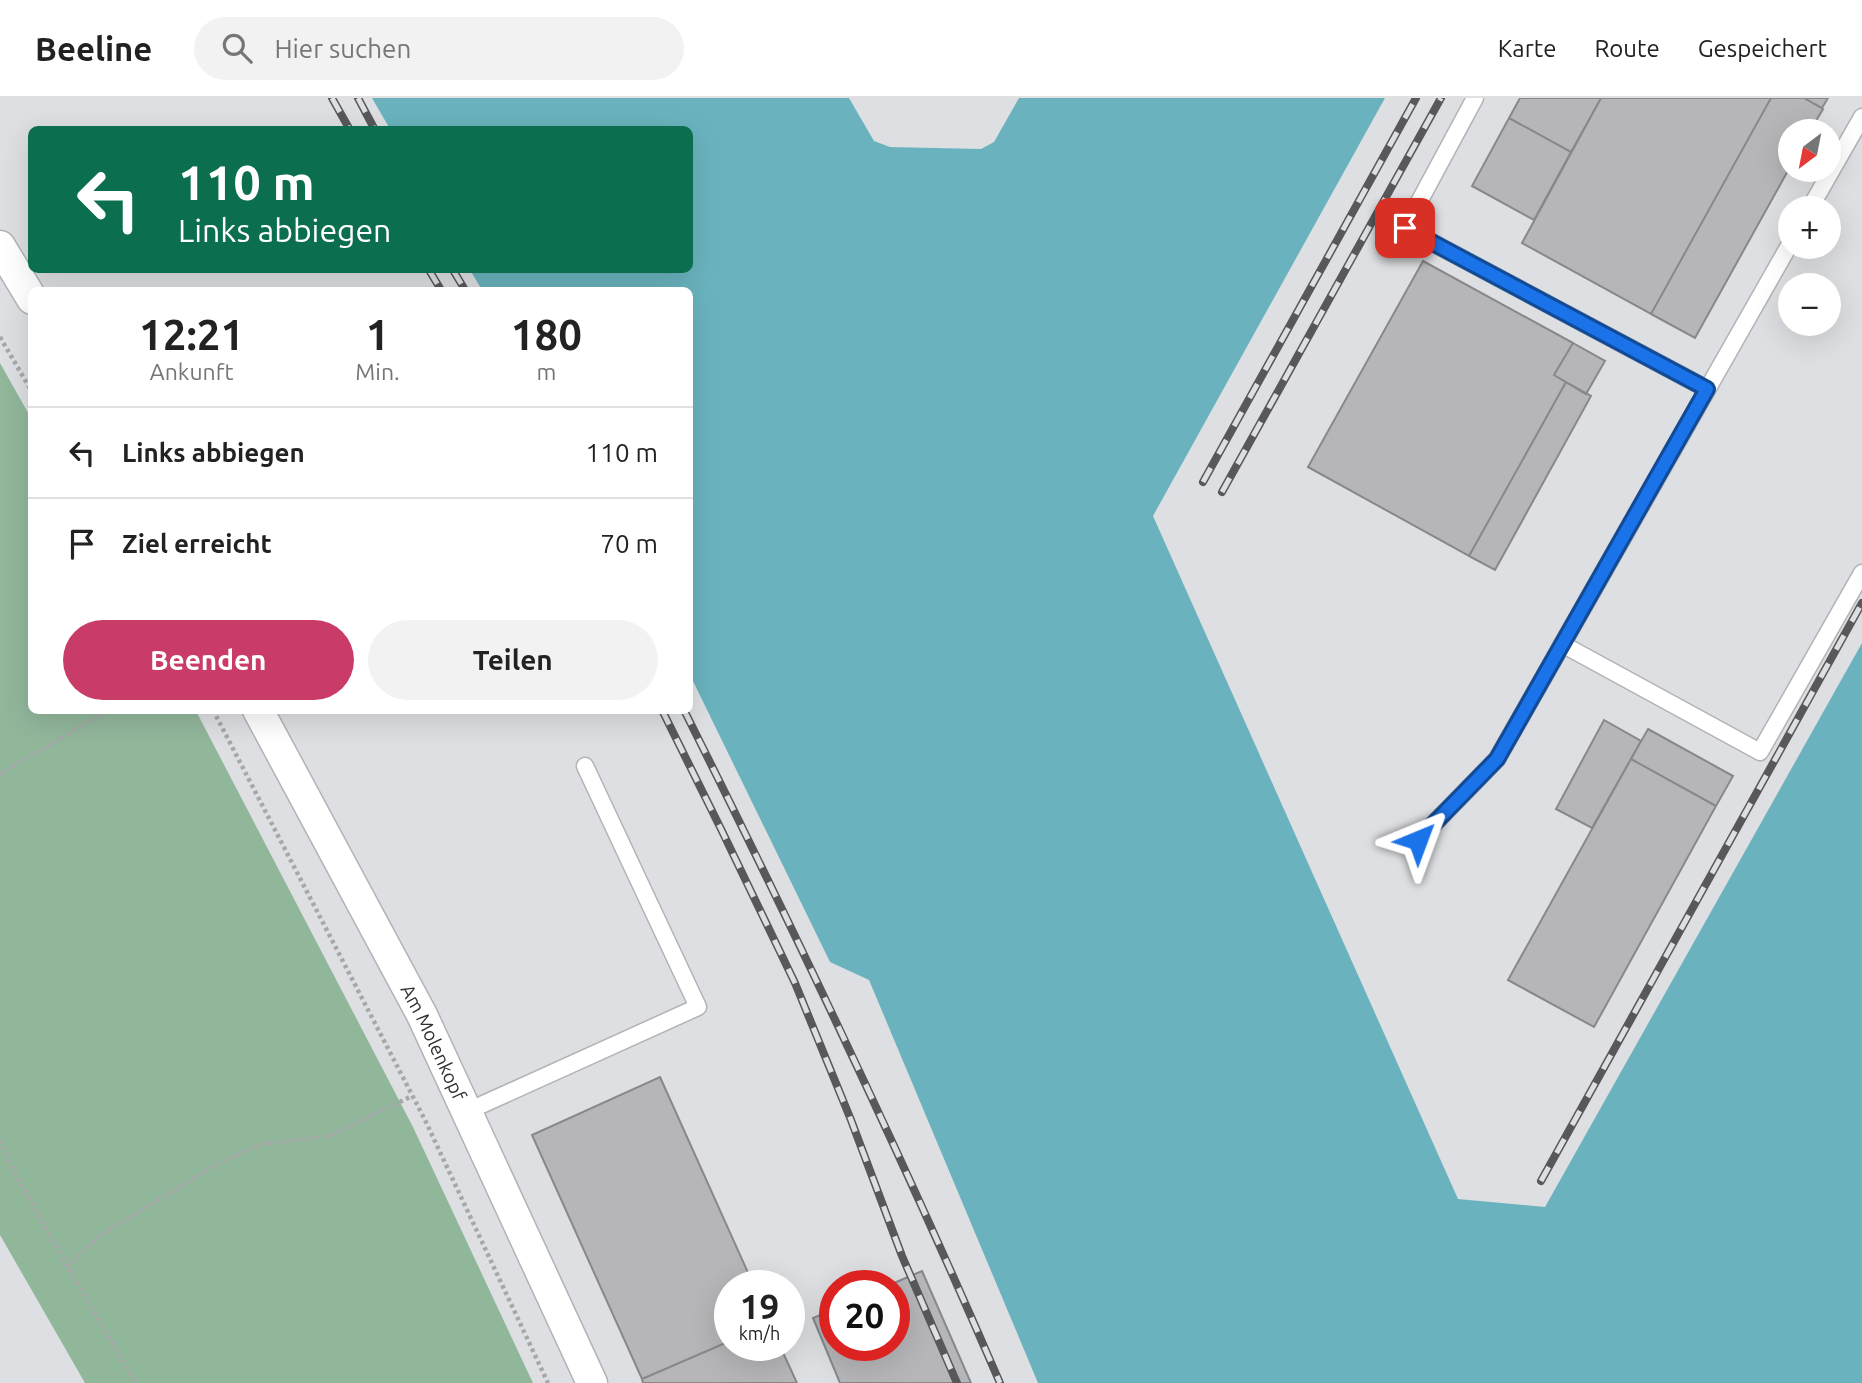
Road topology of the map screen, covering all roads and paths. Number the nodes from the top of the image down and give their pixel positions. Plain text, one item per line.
1 (1475, 98) edge
2 (1862, 117) edge
3 (1817, 196) edge
4 (0, 246) edge
5 (1781, 259) edge
6 (28, 292) edge
7 (0, 337) edge
8 (28, 385) edge
9 (1707, 389) junction
10 (1862, 573) edge
11 (1562, 643) junction
12 (102, 714) edge
13 (215, 714) edge
14 (260, 714) edge
15 (585, 766) dead end
16 (0, 774) edge
17 (1418, 840) dead end
18 (412, 1096) junction
19 (468, 1111) junction
20 (0, 1140) edge
21 (67, 1266) junction
22 (136, 1383) edge
23 (548, 1383) edge
24 (592, 1383) edge

1 - 9 lane
2 - 3 lane
4 - 6 street
5 - 9 lane
7 - 8 path
9 - 11 lane
10 - 11 lane
11 - 17 lane
12 - 16 path
13 - 18 path
14 - 19 street, Am Molenkopf
15 - 19 lane
18 - 21 path
18 - 23 path
19 - 24 street, Am Molenkopf
20 - 21 path
21 - 22 path

